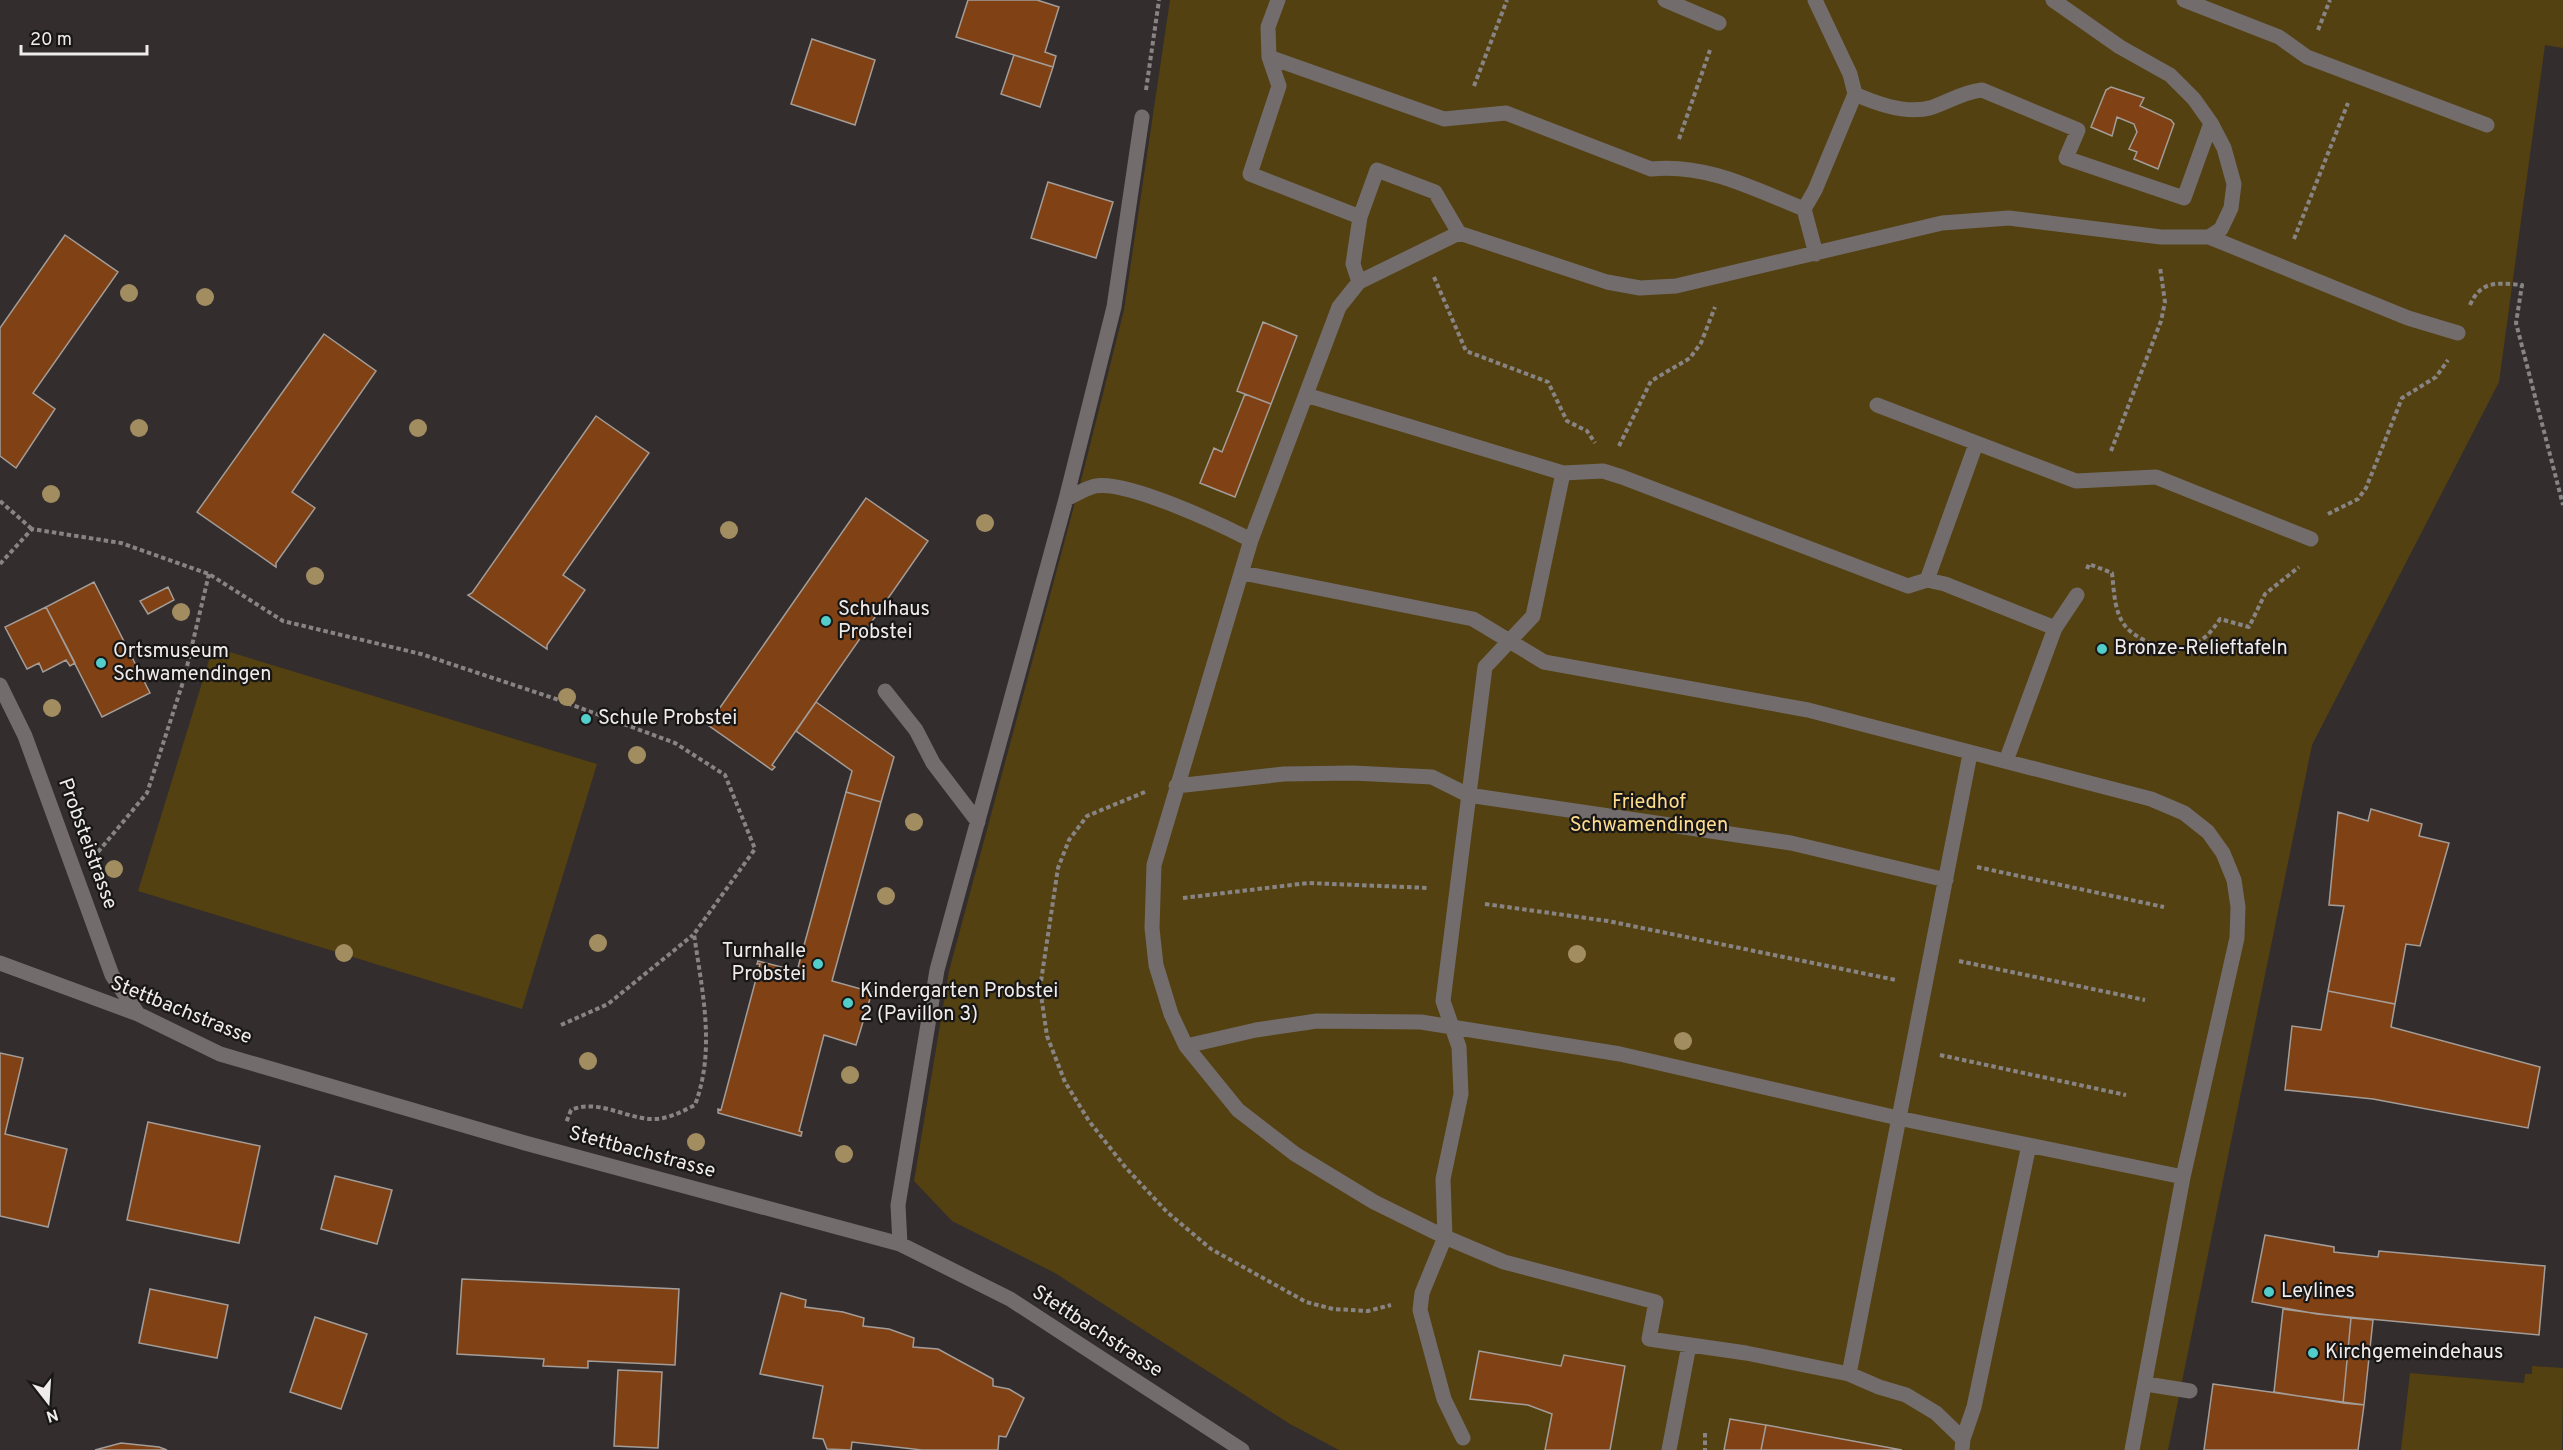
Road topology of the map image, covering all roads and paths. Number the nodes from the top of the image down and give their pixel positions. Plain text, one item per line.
1 (1159, 0) edge
2 (1278, 0) edge
3 (1507, 0) edge
4 (1665, 0) edge
5 (1815, 0) edge
6 (2053, 0) edge
7 (2184, 0) edge
8 (1719, 24) dead end
9 (1711, 47) dead end
10 (1269, 57) junction
11 (1855, 94) junction
12 (2346, 108) dead end
13 (1468, 116) junction
14 (1142, 117) joint
15 (2211, 123) junction
16 (2487, 125) dead end
17 (1669, 167) junction
18 (1804, 209) junction
19 (1360, 217) junction
20 (1460, 233) junction
21 (2209, 237) junction
22 (1423, 252) junction
23 (1816, 254) junction
24 (2283, 267) junction
25 (2161, 274) dead end
26 (1359, 282) junction
27 (1714, 307) dead end
28 (2458, 333) junction
29 (1305, 395) junction
30 (1877, 405) dead end
31 (1976, 444) junction
32 (1606, 466) junction
33 (1563, 473) junction
34 (2102, 479) junction
35 (1066, 499) junction
36 (0, 501) edge
37 (2563, 505) edge
38 (32, 529) junction
39 (2311, 539) junction
40 (1251, 540) junction
41 (0, 564) edge
42 (1243, 573) junction
43 (208, 574) junction
44 (1927, 580) junction
45 (2077, 595) joint
46 (2055, 628) junction
47 (1510, 641) junction
48 (0, 685) edge
49 (885, 691) dead end
50 (1970, 754) junction
51 (2006, 761) junction
52 (1176, 786) junction
53 (1468, 795) junction
54 (978, 822) junction
55 (94, 857) dead end
56 (1950, 861) junction
57 (1946, 880) junction
58 (1454, 900) junction
59 (1151, 903) junction
60 (2164, 907) dead end
61 (694, 934) junction
62 (1932, 955) junction
63 (0, 963) edge
64 (1926, 986) junction
65 (2145, 1000) dead end
66 (138, 1014) junction
67 (561, 1025) dead end
68 (1450, 1026) junction
69 (1186, 1046) junction
70 (1913, 1049) junction
71 (2126, 1095) dead end
72 (1898, 1118) junction
73 (564, 1130) dead end
74 (2029, 1145) junction
75 (2183, 1177) junction
76 (1445, 1237) junction
77 (900, 1244) junction
78 (1422, 1293) junction
79 (1689, 1345) junction
80 (1849, 1374) junction
81 (2146, 1384) junction
82 (2190, 1391) dead end
83 (1463, 1438) dead end
84 (1963, 1444) edge
85 (1242, 1450) edge
86 (1669, 1450) edge
87 (2132, 1450) edge

1 - 14 path
2 - 10 street
3 - 13 path
4 - 8 street
5 - 11 street
6 - 15 street
7 - 16 street
9 - 17 path
10 - 13 street
10 - 19 street
11 - 15 street
11 - 18 street
12 - 24 path
13 - 17 street
14 - 35 street
15 - 21 street
17 - 18 street
18 - 23 street
19 - 20 street
19 - 26 street
20 - 22 street
20 - 23 street
21 - 23 street
21 - 24 street
22 - 26 street
22 - 32 path
24 - 28 street
25 - 34 path
26 - 29 street
27 - 32 path
28 - 37 path
28 - 39 path
29 - 33 street
29 - 40 street
30 - 31 street
31 - 34 street
31 - 44 street
32 - 33 street
32 - 44 street
33 - 47 street
34 - 39 street
35 - 40 street
35 - 54 street
36 - 38 path
38 - 41 path
38 - 43 path
39 - 45 path
40 - 42 street
42 - 47 street
42 - 52 street
43 - 55 path
43 - 61 path
44 - 46 street
45 - 46 street
46 - 51 street
47 - 50 street
47 - 53 street
48 - 66 street, Probsteistrasse
49 - 54 street
50 - 51 street
50 - 56 street
51 - 75 street
52 - 53 street
52 - 59 street
52 - 78 path
53 - 57 street
53 - 58 street
54 - 77 street
56 - 57 street
56 - 60 path
57 - 62 street
58 - 59 path
58 - 64 path
58 - 68 street
59 - 69 street
61 - 67 path
61 - 73 path
62 - 64 street
62 - 65 path
63 - 66 street, Stettbachstrasse
64 - 70 street
66 - 77 street, Stettbachstrasse
68 - 69 street
68 - 72 street
68 - 76 street
69 - 76 street
70 - 71 path
70 - 72 street
72 - 74 street
72 - 80 street
74 - 75 street
74 - 84 street
75 - 81 street
76 - 78 street
76 - 79 street
77 - 85 street, Stettbachstrasse
78 - 83 street
79 - 80 street
79 - 86 street
80 - 84 street
81 - 82 street
81 - 87 street

